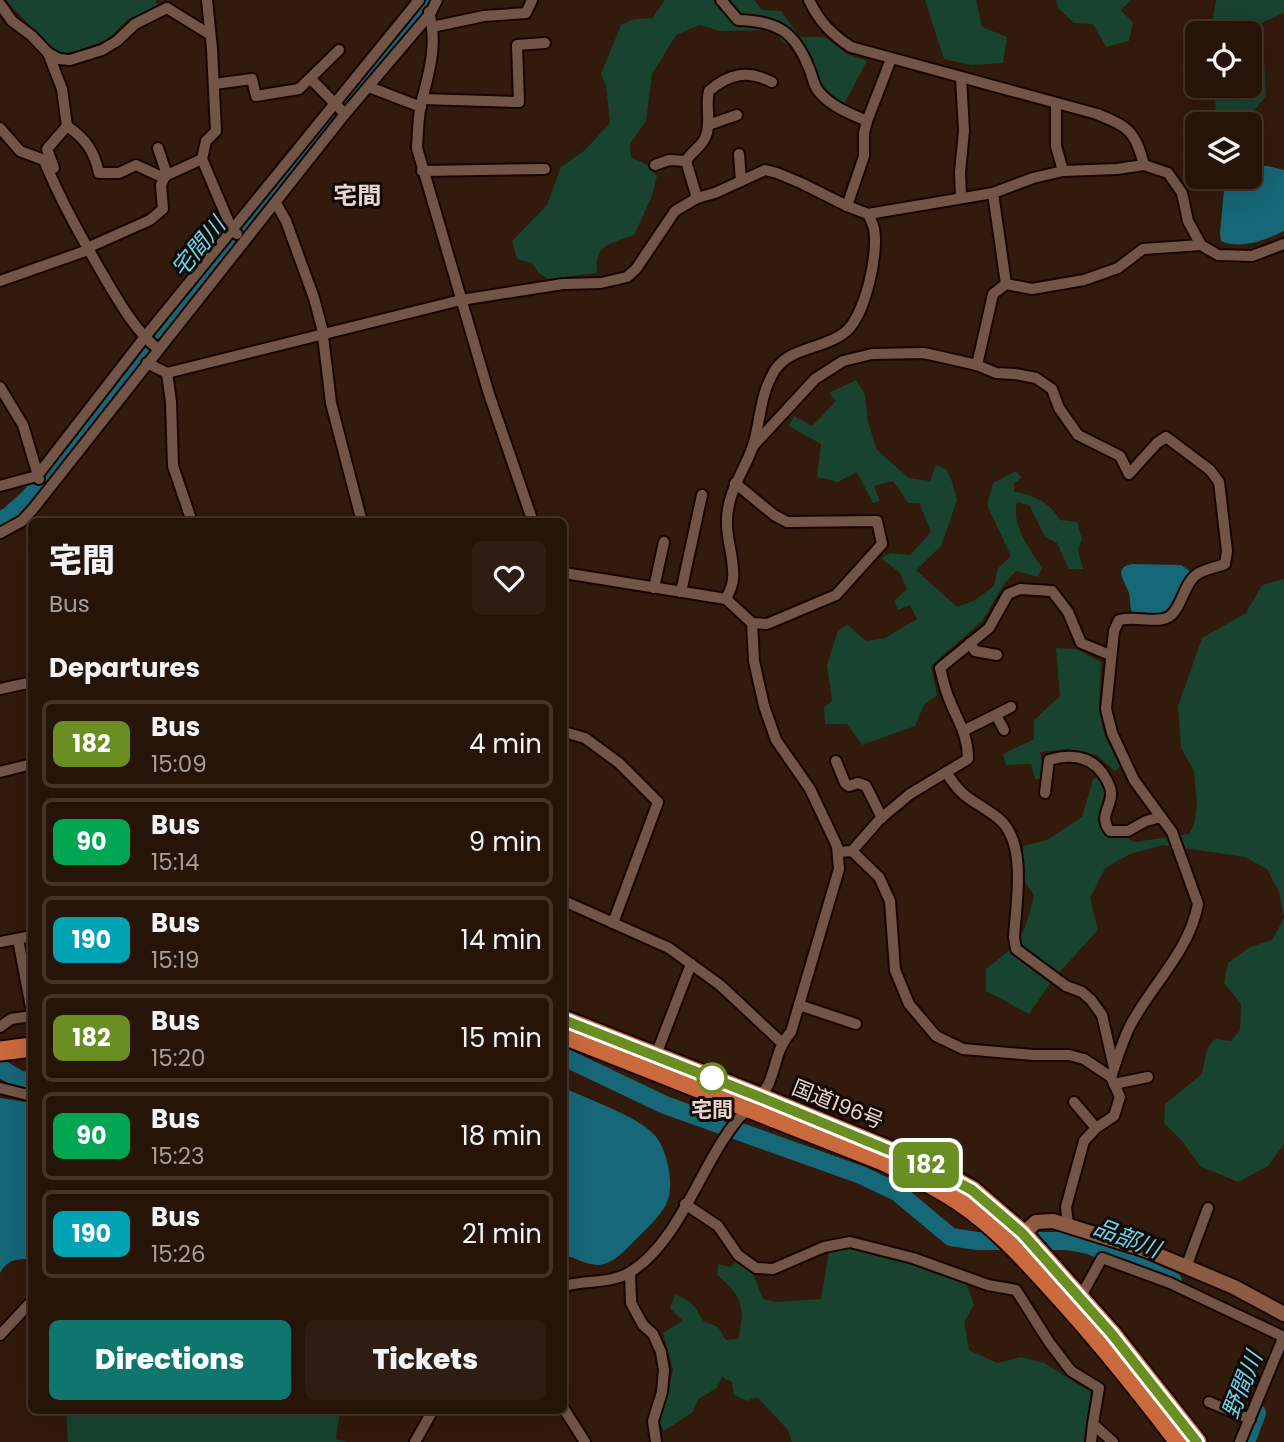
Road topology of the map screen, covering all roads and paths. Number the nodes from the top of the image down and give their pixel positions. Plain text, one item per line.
1 (207, 0) edge
2 (422, 0) edge
3 (437, 0) edge
4 (532, 0) edge
5 (721, 0) edge
6 (809, 0) edge
7 (0, 4) edge
8 (168, 4) edge
9 (430, 14) junction
10 (432, 27) junction
11 (209, 34) junction
12 (545, 43) dead end
13 (339, 50) dead end
14 (48, 53) junction
15 (891, 59) junction
16 (961, 78) junction
17 (311, 79) junction
18 (772, 82) dead end
19 (214, 83) junction
20 (369, 87) junction
21 (421, 103) junction
22 (1056, 103) junction
23 (339, 109) junction
24 (737, 115) dead end
25 (867, 121) junction
26 (708, 125) junction
27 (66, 126) junction
28 (0, 128) edge
29 (158, 148) dead end
30 (739, 154) dead end
31 (202, 159) junction
32 (686, 161) junction
33 (655, 164) dead end
34 (1144, 165) junction
35 (545, 170) dead end
36 (422, 171) junction
37 (1063, 171) junction
38 (165, 177) junction
39 (741, 181) junction
40 (55, 187) junction
41 (993, 192) junction
42 (697, 198) junction
43 (961, 198) junction
44 (276, 203) junction
45 (847, 206) junction
46 (868, 214) junction
47 (238, 235) junction
48 (1284, 244) edge
49 (1200, 245) junction
50 (88, 249) junction
51 (0, 281) edge
52 (1006, 284) junction
53 (461, 300) junction
54 (323, 335) junction
55 (150, 343) junction
56 (147, 363) junction
57 (977, 365) junction
58 (167, 373) junction
59 (0, 387) edge
60 (753, 446) junction
61 (42, 482) junction
62 (735, 483) junction
63 (0, 485) edge
64 (702, 495) dead end
65 (33, 509) junction
66 (35, 518) edge
67 (191, 518) edge
68 (361, 518) edge
69 (532, 518) edge
70 (0, 533) edge
71 (664, 542) dead end
72 (567, 574) edge
73 (654, 588) junction
74 (681, 592) junction
75 (726, 599) junction
76 (752, 623) junction
77 (970, 643) junction
78 (997, 655) dead end
79 (1110, 655) junction
80 (28, 683) edge
81 (0, 689) edge
82 (1011, 707) dead end
83 (996, 715) junction
84 (1004, 730) dead end
85 (963, 731) junction
86 (567, 733) edge
87 (836, 761) dead end
88 (28, 765) edge
89 (0, 772) edge
90 (946, 772) junction
91 (1045, 793) dead end
92 (1161, 817) junction
93 (882, 818) junction
94 (852, 851) junction
95 (838, 852) junction
96 (567, 902) edge
97 (613, 923) junction
98 (28, 937) edge
99 (18, 939) junction
100 (0, 942) edge
101 (691, 964) junction
102 (28, 993) edge
103 (799, 1004) junction
104 (28, 1016) edge
105 (567, 1021) edge
106 (856, 1024) dead end
107 (567, 1036) edge
108 (2, 1040) edge
109 (781, 1042) junction
110 (28, 1044) edge
111 (653, 1063) junction
112 (1113, 1076) junction
113 (1148, 1077) dead end
114 (0, 1088) edge
115 (28, 1095) edge
116 (755, 1102) junction
117 (1074, 1102) dead end
118 (1096, 1128) junction
119 (685, 1204) junction
120 (1208, 1208) dead end
121 (1068, 1225) junction
122 (1022, 1241) junction
123 (1186, 1267) junction
124 (630, 1273) junction
125 (567, 1286) edge
126 (1080, 1298) junction
127 (28, 1305) edge
128 (1284, 1314) edge
129 (0, 1335) edge
130 (1284, 1336) edge
131 (1209, 1402) dead end
132 (431, 1414) edge
133 (567, 1414) edge
134 (1250, 1419) junction
135 (1093, 1424) junction
136 (415, 1442) edge
137 (584, 1442) edge
138 (656, 1442) edge
139 (1091, 1442) edge
140 (1113, 1442) edge
141 (1180, 1442) edge
142 (1197, 1442) edge
143 (1240, 1442) edge

1 - 11 street
2 - 9 street
2 - 23 street
3 - 9 street
4 - 10 street
5 - 25 street
6 - 15 street
7 - 14 street
8 - 11 street
8 - 14 street
9 - 10 street
9 - 20 street
10 - 21 street
11 - 19 street
12 - 21 street
13 - 17 street
14 - 27 street
15 - 16 street
15 - 25 street
16 - 22 street
16 - 43 street
17 - 19 street
17 - 23 street
18 - 26 street
19 - 31 street
20 - 21 street
20 - 23 street
21 - 36 street
22 - 34 street
22 - 37 street
23 - 44 street
23 - 47 street
24 - 26 street
25 - 45 street
26 - 32 street
27 - 38 street
27 - 40 street
28 - 40 street
29 - 38 street
30 - 39 street
31 - 38 street
31 - 47 street
32 - 33 street
32 - 42 street
34 - 37 street
34 - 49 street
35 - 36 street
36 - 53 street
37 - 41 street
38 - 50 street
39 - 42 street
39 - 45 street
40 - 50 street
41 - 43 street
41 - 52 street
42 - 53 street
43 - 46 street
44 - 47 street
44 - 54 street
45 - 46 street
46 - 60 street
47 - 55 street
47 - 55 street
48 - 49 street
49 - 52 street
50 - 51 street
50 - 55 street
52 - 57 street
53 - 54 street
53 - 69 street
54 - 58 street
54 - 68 street
55 - 56 street
55 - 61 street
56 - 58 street
56 - 61 street
57 - 60 street
57 - 79 street
58 - 67 street
59 - 61 street
60 - 62 street
61 - 63 street
61 - 65 street
62 - 75 street
62 - 76 street
64 - 74 street
65 - 66 street
65 - 70 street
71 - 73 street
72 - 73 street
73 - 74 street
74 - 75 street
75 - 76 street
76 - 95 street
77 - 78 street
77 - 79 street
77 - 85 street
79 - 92 street
80 - 81 street
82 - 83 street
83 - 84 street
83 - 85 street
85 - 90 street
86 - 97 street
87 - 93 street
88 - 89 street
90 - 93 street
90 - 112 street
91 - 92 street
92 - 112 street
93 - 94 street
94 - 95 street
94 - 112 street
95 - 103 street
96 - 97 street
97 - 101 street
98 - 99 street
99 - 100 street
99 - 102 street
101 - 109 street
101 - 111 street
103 - 106 street
103 - 109 street
104 - 108 street
105 - 111 highway, 国道196号
107 - 111 highway, 国道196号
108 - 110 highway
109 - 116 street
111 - 116 highway, 国道196号
112 - 113 street
112 - 118 street
114 - 115 street
116 - 119 street
116 - 122 highway, 国道196号
116 - 122 highway, 国道196号
117 - 118 street
118 - 121 street
119 - 124 street
119 - 135 street
120 - 123 street
121 - 122 street
121 - 123 street
122 - 126 highway, 国道196号
122 - 141 highway, 国道196号
123 - 128 street
124 - 125 street
124 - 138 street
126 - 130 street
126 - 142 highway, 国道196号
127 - 129 street
130 - 134 street
131 - 134 street
132 - 136 street
133 - 137 street
134 - 143 street
135 - 139 street
135 - 140 street

